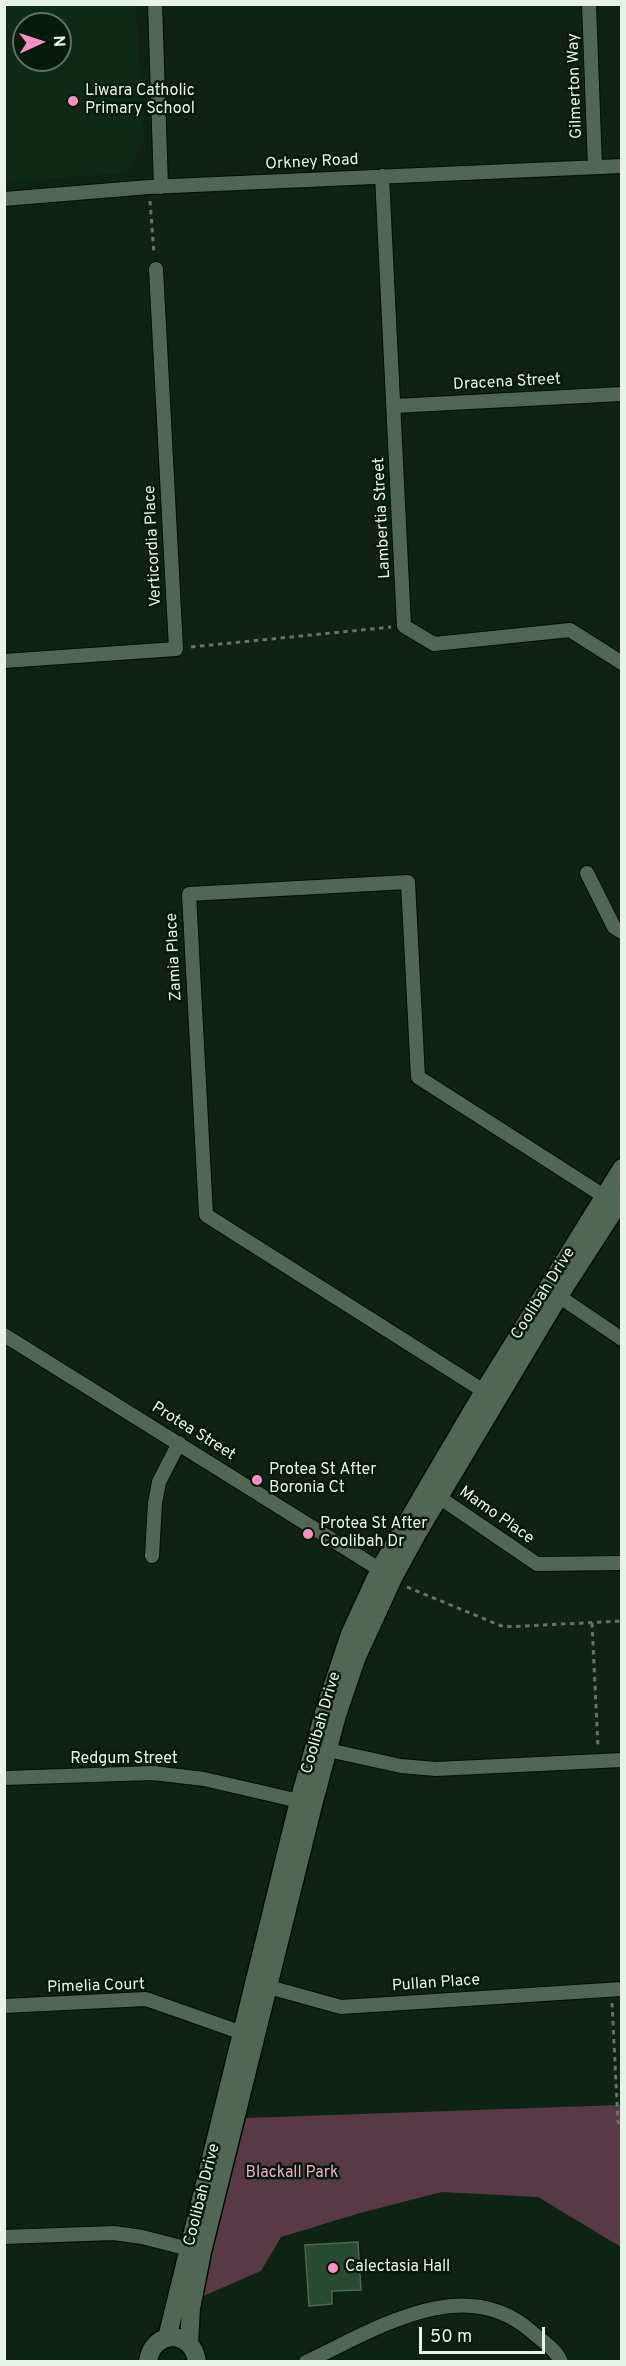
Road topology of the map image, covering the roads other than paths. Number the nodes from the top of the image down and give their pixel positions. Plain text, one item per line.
1 (155, 4) edge
2 (589, 4) edge
3 (621, 166) edge
4 (595, 167) junction
5 (382, 176) junction
6 (155, 187) junction
7 (4, 199) edge
8 (156, 269) road end
9 (621, 394) edge
10 (394, 406) junction
11 (4, 661) edge
12 (621, 663) edge
13 (587, 873) dead end
14 (621, 932) edge
15 (621, 1168) edge
16 (614, 1200) edge
17 (553, 1292) junction
18 (4, 1335) edge
19 (621, 1339) edge
20 (490, 1395) junction
21 (179, 1443) junction
22 (433, 1492) junction
23 (152, 1556) dead end
24 (621, 1563) edge
25 (386, 1574) junction
26 (321, 1748) junction
27 (621, 1760) edge
28 (4, 1778) edge
29 (306, 1803) junction
30 (262, 1985) junction
31 (616, 1989) edge
32 (4, 2006) edge
33 (249, 2036) junction
34 (4, 2237) edge
35 (196, 2251) junction
36 (167, 2338) junction
37 (198, 2356) edge
38 (148, 2361) edge
39 (306, 2361) edge
40 (561, 2361) edge

1 - 6 street
2 - 4 street, Gilmerton Way
3 - 4 street, Orkney Road
4 - 5 street, Orkney Road
5 - 6 street, Orkney Road
5 - 10 street, Lambertia Street
6 - 7 street, Orkney Road
8 - 11 street, Verticordia Place
9 - 10 street, Dracena Street
10 - 12 street, Lambertia Street
13 - 14 street
15 - 16 main road, Coolibah Drive
16 - 17 main road, Coolibah Drive
16 - 20 street, Zamia Place
17 - 19 street
17 - 20 main road, Coolibah Drive
18 - 21 street, Protea Street
20 - 22 main road, Coolibah Drive
21 - 23 street
21 - 25 street, Protea Street
22 - 24 street, Mamo Place
22 - 25 main road, Coolibah Drive
25 - 26 main road, Coolibah Drive
26 - 27 street
26 - 29 main road, Coolibah Drive
28 - 29 street, Redgum Street
29 - 30 main road, Coolibah Drive
30 - 31 street, Pullan Place
30 - 33 main road, Coolibah Drive
32 - 33 street, Pimelia Court
33 - 35 main road, Coolibah Drive
34 - 35 street
35 - 36 main road, Coolibah Drive
35 - 37 main road, Coolibah Drive
36 - 37 main road
36 - 38 main road
39 - 40 street

